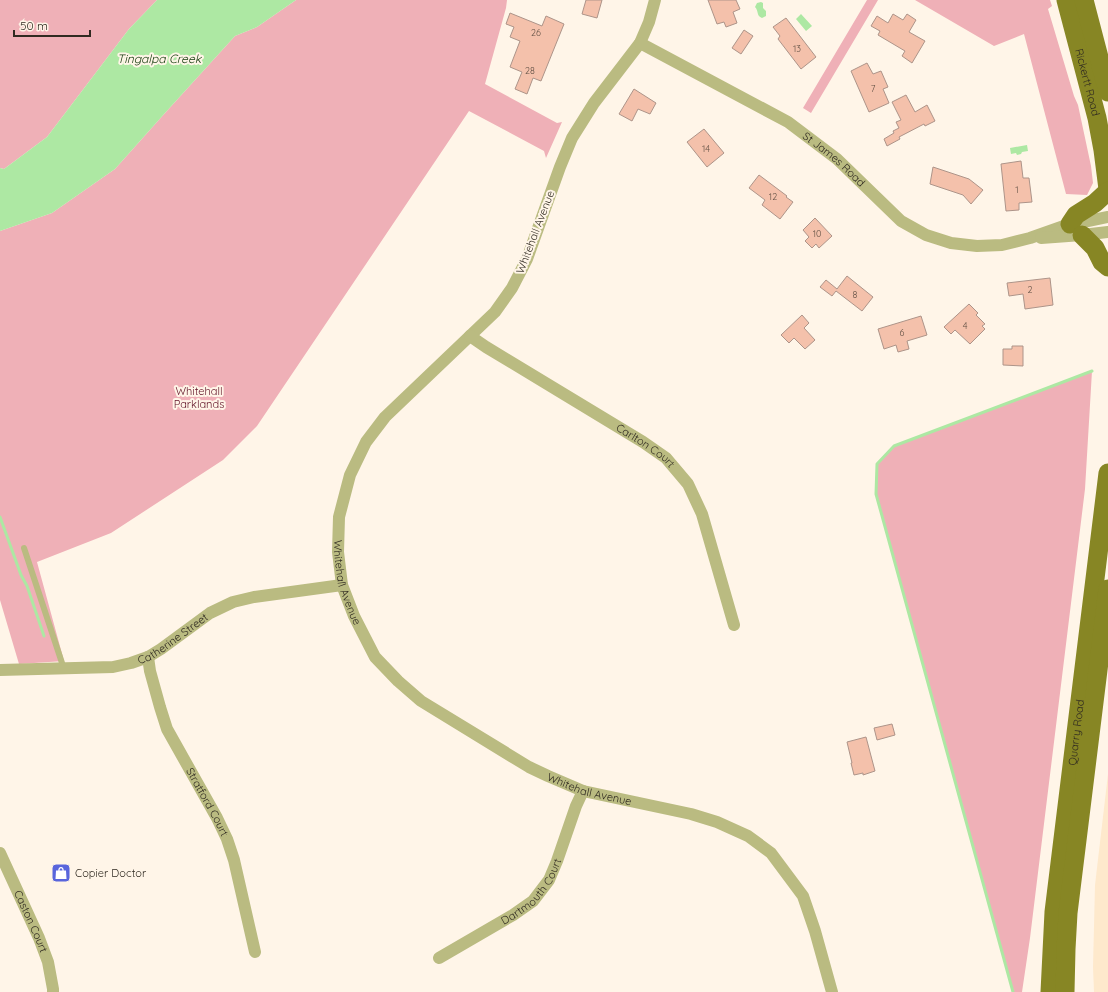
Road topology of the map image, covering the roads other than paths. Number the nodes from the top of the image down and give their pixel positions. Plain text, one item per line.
1 (655, 0) edge
2 (1066, 0) edge
3 (1084, 0) edge
4 (640, 43) junction
5 (1108, 92) edge
6 (1108, 190) edge
7 (1108, 217) edge
8 (1076, 230) junction
9 (1108, 232) edge
10 (1030, 238) junction
11 (1108, 267) edge
12 (470, 336) junction
13 (1108, 473) edge
14 (24, 548) dead end
15 (342, 585) junction
16 (1108, 589) edge
17 (734, 625) dead end
18 (148, 657) junction
19 (64, 669) junction
20 (0, 670) edge
21 (583, 791) junction
22 (0, 853) edge
23 (255, 952) dead end
24 (439, 958) dead end
25 (53, 992) edge
26 (832, 992) edge
27 (1050, 992) edge
28 (1065, 992) edge

1 - 4 street, Whitehall Avenue
2 - 6 main road, Rickertt Road
3 - 5 main road, Rickertt Road
4 - 10 street, St James Road
4 - 12 street, Whitehall Avenue
6 - 8 main road
7 - 8 street, St James Road
8 - 9 street, St James Road
8 - 10 street, St James Road
8 - 10 street, St James Road
8 - 11 main road
12 - 15 street, Whitehall Avenue
12 - 17 street, Carlton Court
13 - 27 main road, Quarry Road
14 - 19 lane
15 - 18 street, Catherine Street
15 - 21 street, Whitehall Avenue
16 - 28 main road, Quarry Road
18 - 19 street, Catherine Street
18 - 23 street, Stratford Court
19 - 20 street, Catherine Street
21 - 24 street, Dartmouth Court
21 - 26 street, Whitehall Avenue
22 - 25 street, Caston Court

